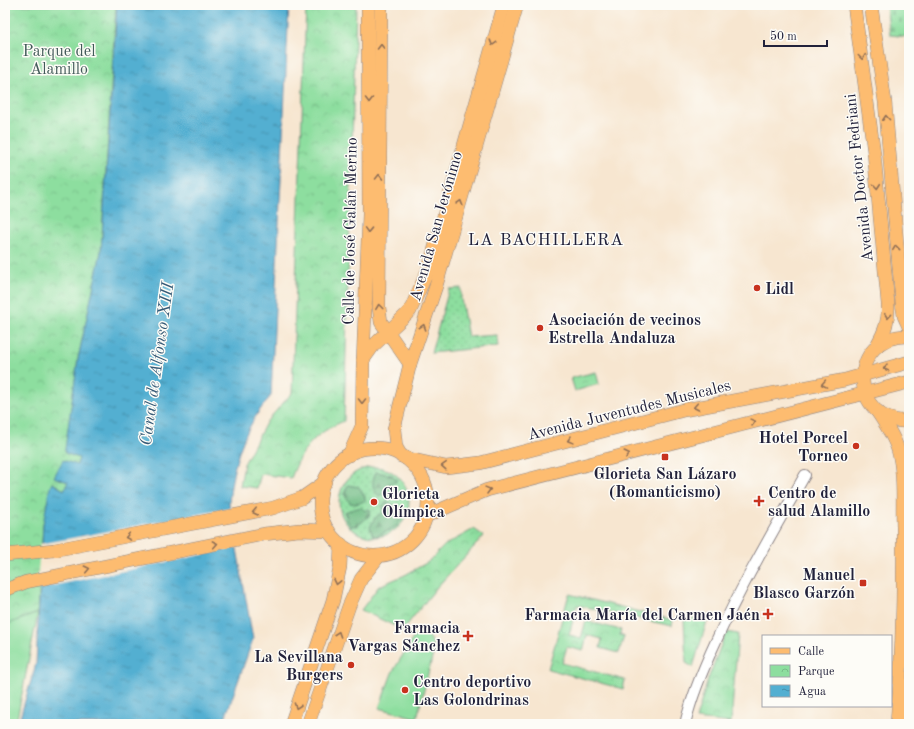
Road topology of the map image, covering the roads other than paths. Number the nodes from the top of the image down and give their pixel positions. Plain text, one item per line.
1 (368, 5) edge
2 (381, 5) edge
3 (504, 5) edge
4 (517, 5) edge
5 (854, 5) edge
6 (871, 5) edge
7 (909, 327) edge
8 (387, 333) junction
9 (909, 336) edge
10 (877, 345) junction
11 (363, 362) junction
12 (909, 362) edge
13 (410, 364) junction
14 (862, 374) junction
15 (909, 382) edge
16 (865, 394) junction
17 (877, 411) junction
18 (909, 421) edge
19 (349, 455) junction
20 (403, 457) junction
21 (805, 475) dead end
22 (324, 482) junction
23 (426, 516) junction
24 (329, 531) junction
25 (340, 544) junction
26 (68, 548) junction
27 (5, 551) edge
28 (5, 555) edge
29 (379, 556) junction
30 (49, 577) junction
31 (5, 590) edge
32 (906, 593) edge
33 (5, 595) edge
34 (291, 724) edge
35 (308, 724) edge
36 (684, 724) edge
37 (897, 724) edge

1 -> 11 main road, Calle de José Galán Merino
8 -> 2 main road, Calle de José Galán Merino
3 -> 8 main road, Avenida San Jerónimo
13 -> 4 main road, Avenida San Jerónimo
5 -> 10 main road, Avenida Doctor Fedriani
7 -> 6 main road, Avenida Doctor Fedriani
8 - 11 main road, Avenida San Jerónimo
8 - 13 main road, Calle de José Galán Merino
9 - 10 main road
10 - 14 main road, Avenida Doctor Fedriani
11 -> 19 main road, Calle de José Galán Merino
12 -> 14 main road, Avenida Juventudes Musicales
13 - 20 main road, Avenida San Jerónimo
14 - 16 main road
14 -> 20 main road, Avenida Juventudes Musicales
15 - 16 main road
16 - 17 main road
23 -> 16 main road
17 - 18 main road
17 - 32 main road
19 - 20 main road
19 - 22 main road
20 - 23 main road
21 - 36 street
22 - 24 main road
22 -> 26 main road
23 - 29 main road
24 - 25 main road
30 -> 24 main road
25 - 29 main road
25 -> 34 main road
26 - 27 main road
26 - 28 main road
35 -> 29 main road
30 - 31 main road
30 - 33 main road
32 - 37 main road

